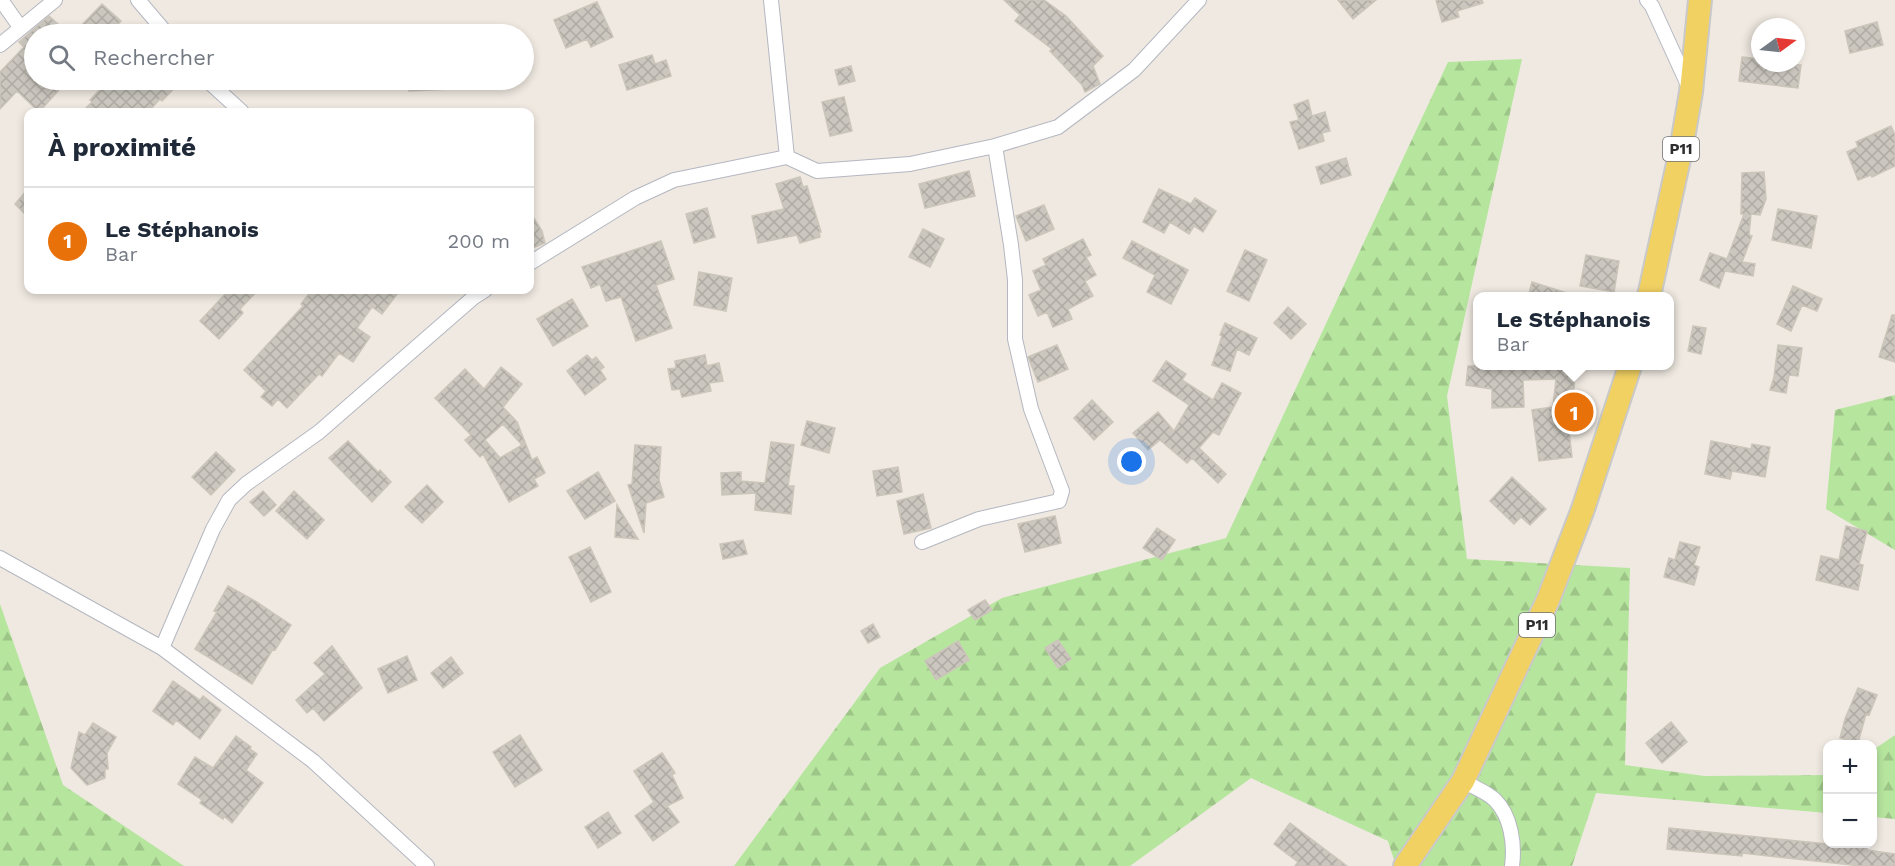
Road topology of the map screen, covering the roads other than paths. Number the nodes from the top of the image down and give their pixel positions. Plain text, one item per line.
1 (1, 0) edge
2 (55, 0) edge
3 (138, 0) edge
4 (771, 0) edge
5 (1199, 0) edge
6 (1647, 0) edge
7 (1701, 0) edge
8 (158, 24) edge
9 (20, 27) junction
10 (0, 45) edge
11 (218, 90) edge
12 (1691, 92) junction
13 (238, 108) edge
14 (995, 146) junction
15 (787, 158) junction
16 (534, 260) edge
17 (1650, 292) edge
18 (472, 294) edge
19 (1629, 370) edge
20 (922, 542) dead end
21 (0, 558) edge
22 (162, 648) junction
23 (1463, 781) junction
24 (427, 866) edge
25 (1405, 866) edge
26 (1512, 866) edge

1 - 9 street
2 - 9 street
3 - 8 street
4 - 15 street
5 - 14 street
6 - 12 street
7 - 12 main road, P11
9 - 10 street
11 - 13 street
12 - 17 main road, P11
14 - 15 street
14 - 20 street
15 - 16 street
18 - 22 street
19 - 23 main road, P11
21 - 22 street
22 - 24 street
23 - 25 main road, P11
23 - 26 street

